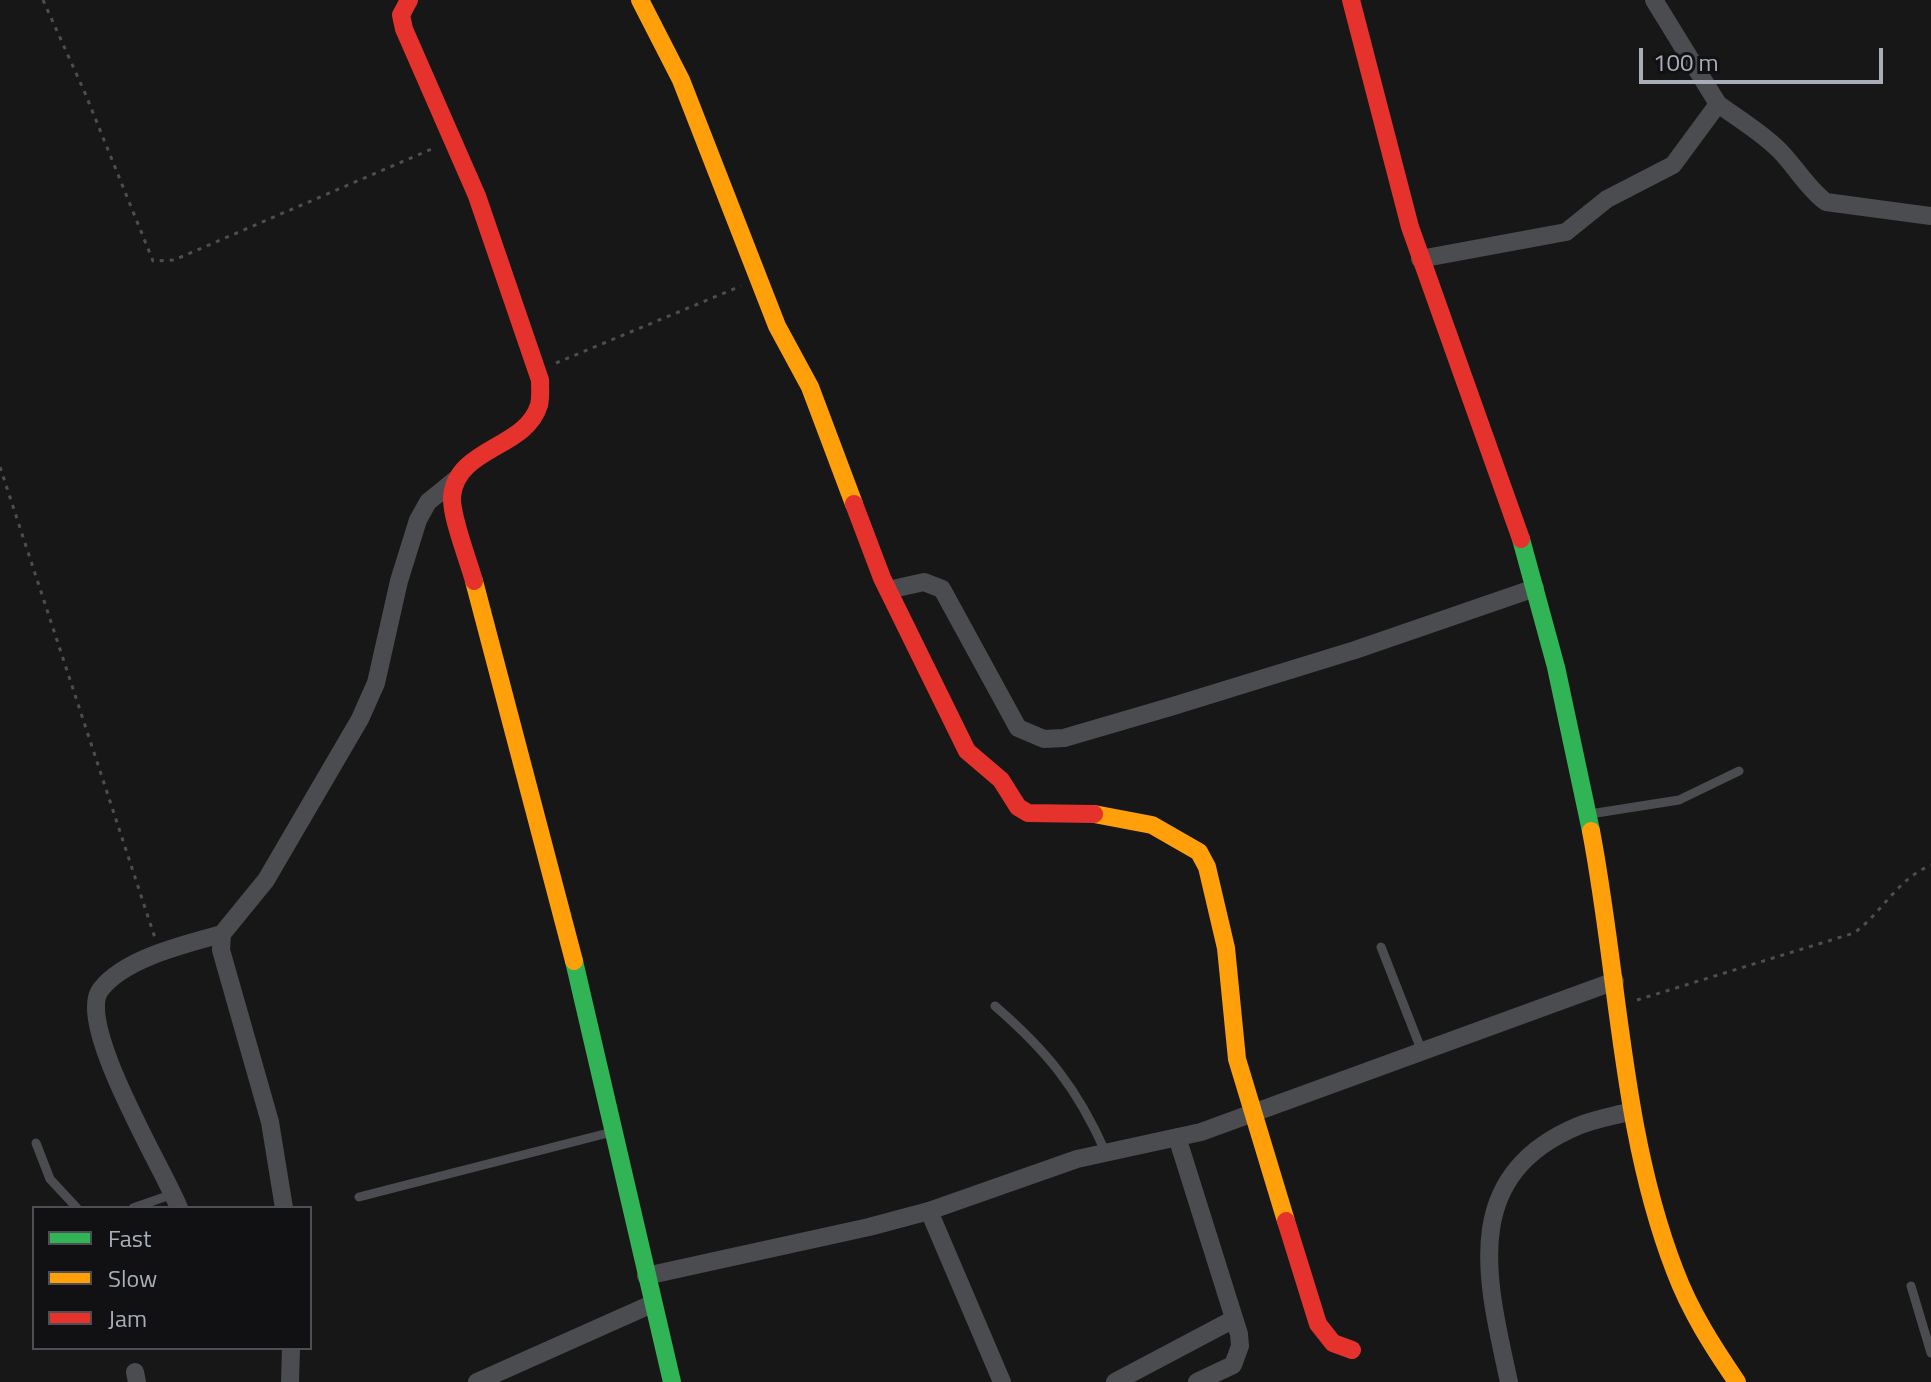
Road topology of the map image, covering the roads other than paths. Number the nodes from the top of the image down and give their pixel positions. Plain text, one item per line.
1 (640, 0) edge
2 (1351, 0) edge
3 (1654, 0) edge
4 (401, 5) edge
5 (1718, 104) junction
6 (1931, 216) edge
7 (1420, 259) junction
8 (455, 480) junction
9 (1535, 588) junction
10 (888, 590) junction
11 (1739, 771) dead end
12 (1586, 815) junction
13 (222, 934) junction
14 (1381, 947) dead end
15 (1615, 981) junction
16 (995, 1006) dead end
17 (1421, 1049) junction
18 (1632, 1111) junction
19 (1254, 1113) junction
20 (612, 1131) junction
21 (1177, 1137) junction
22 (36, 1143) dead end
23 (1105, 1151) junction
24 (359, 1197) dead end
25 (176, 1201) edge
26 (75, 1206) edge
27 (145, 1206) edge
28 (284, 1206) edge
29 (929, 1211) junction
30 (646, 1276) junction
31 (1911, 1286) dead end
32 (652, 1304) junction
33 (1234, 1319) junction
34 (291, 1350) edge
35 (1352, 1350) dead end
36 (1931, 1353) edge
37 (290, 1382) edge
38 (477, 1382) edge
39 (672, 1382) edge
40 (1002, 1382) edge
41 (1115, 1382) edge
42 (1197, 1382) edge
43 (1509, 1382) edge
44 (1737, 1382) edge

1 - 10 street
2 - 7 street
3 - 5 street
4 - 8 street
5 - 6 street
5 - 7 street
7 - 9 street
8 - 13 street
8 - 20 street
9 - 10 street
9 - 12 street
10 - 19 street
11 - 12 lane
12 - 15 street
13 - 25 street
13 - 28 street
14 - 17 lane
15 - 17 street
15 - 18 street
16 - 23 lane
17 - 19 street
18 - 43 street
18 - 44 street
19 - 21 street
19 - 35 street
20 - 24 lane
20 - 30 street
21 - 23 street
21 - 33 street
22 - 26 lane
23 - 29 street
25 - 27 lane
29 - 30 street
29 - 40 street
30 - 32 street
31 - 36 lane
32 - 38 street
32 - 39 street
33 - 41 street
33 - 42 street
34 - 37 street

